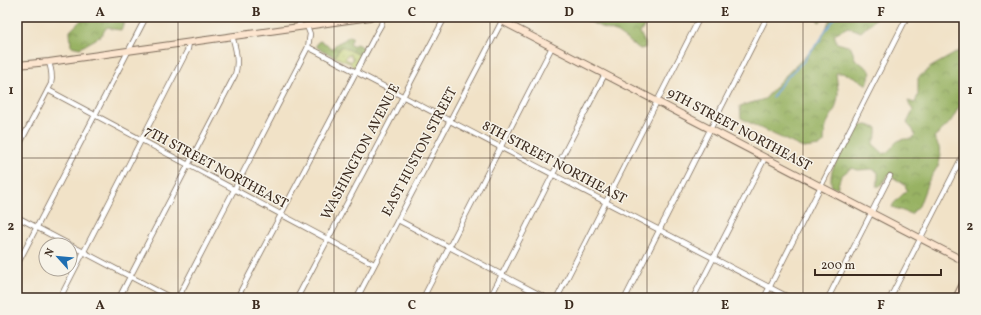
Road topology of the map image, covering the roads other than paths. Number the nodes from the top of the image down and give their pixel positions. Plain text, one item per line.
1 (146, 17) edge
2 (302, 17) edge
3 (370, 17) edge
4 (383, 17) edge
5 (445, 17) edge
6 (700, 17) edge
7 (767, 17) edge
8 (907, 17) edge
9 (503, 19) edge
10 (307, 26) junction
11 (298, 27) junction
12 (232, 36) junction
13 (189, 42) junction
14 (308, 47) junction
15 (552, 47) junction
16 (129, 50) junction
17 (49, 62) junction
18 (17, 64) edge
19 (357, 72) junction
20 (605, 74) junction
21 (48, 90) junction
22 (403, 96) junction
23 (657, 101) junction
24 (95, 116) junction
25 (450, 121) junction
26 (711, 129) junction
27 (142, 140) junction
28 (501, 147) junction
29 (17, 149) edge
30 (964, 153) edge
31 (765, 158) junction
32 (188, 165) junction
33 (553, 174) junction
34 (890, 176) dead end
35 (821, 187) junction
36 (235, 190) junction
37 (606, 202) junction
38 (871, 213) junction
39 (282, 215) junction
40 (17, 217) edge
41 (398, 220) junction
42 (37, 227) junction
43 (659, 230) junction
44 (920, 238) junction
45 (328, 240) junction
46 (449, 247) junction
47 (83, 252) junction
48 (714, 258) junction
49 (964, 261) edge
50 (374, 264) junction
51 (17, 265) edge
52 (502, 275) junction
53 (130, 276) junction
54 (964, 282) edge
55 (770, 287) junction
56 (60, 298) edge
57 (119, 298) edge
58 (171, 298) edge
59 (178, 298) edge
60 (238, 298) edge
61 (297, 298) edge
62 (357, 298) edge
63 (423, 298) edge
64 (490, 298) edge
65 (546, 298) edge
66 (557, 298) edge
67 (625, 298) edge
68 (693, 298) edge
69 (764, 298) edge
70 (790, 298) edge
71 (828, 298) edge
72 (890, 298) edge
73 (956, 298) edge

1 - 16 street
2 - 11 street
3 - 10 street
4 - 19 street
5 - 22 street, WASHINGTON AVENUE
6 - 23 street
7 - 26 street
8 - 35 street
9 - 15 street, 9TH STREET NORTHEAST
9 - 25 street, EAST HUSTON STREET
10 - 11 street
10 - 14 street
11 - 12 street
12 - 13 street
12 - 32 street
13 - 16 street
13 - 27 street
14 - 19 street, 8TH STREET NORTHEAST
14 - 36 street
15 - 20 street, 9TH STREET NORTHEAST
15 - 28 street
16 - 17 street
16 - 24 street
17 - 18 street
17 - 21 street
19 - 22 street, 8TH STREET NORTHEAST
19 - 39 street
20 - 23 street, 9TH STREET NORTHEAST
20 - 33 street
21 - 24 street, 7TH STREET NORTHEAST
21 - 29 street
22 - 25 street, 8TH STREET NORTHEAST
22 - 45 street, WASHINGTON AVENUE
23 - 26 street, 9TH STREET NORTHEAST
23 - 37 street
24 - 27 street, 7TH STREET NORTHEAST
24 - 42 street
25 - 28 street, 8TH STREET NORTHEAST
25 - 41 street, EAST HUSTON STREET
26 - 31 street, 9TH STREET NORTHEAST
26 - 43 street
27 - 32 street, 7TH STREET NORTHEAST
27 - 47 street
28 - 33 street, 8TH STREET NORTHEAST
28 - 46 street
30 - 44 street
31 - 35 street, 9TH STREET NORTHEAST
31 - 48 street
32 - 36 street, 7TH STREET NORTHEAST
32 - 53 street
33 - 37 street, 8TH STREET NORTHEAST
33 - 52 street
34 - 38 street
35 - 38 street, 9TH STREET NORTHEAST
35 - 55 street
36 - 39 street, 7TH STREET NORTHEAST
36 - 59 street
37 - 43 street, 8TH STREET NORTHEAST
37 - 66 street
38 - 44 street, 9TH STREET NORTHEAST
38 - 71 street
39 - 45 street, 7TH STREET NORTHEAST
39 - 60 street
40 - 42 street
41 - 46 street
41 - 50 street, EAST HUSTON STREET
42 - 47 street
42 - 51 street
43 - 48 street, 8TH STREET NORTHEAST
43 - 67 street
44 - 49 street, 9TH STREET NORTHEAST
44 - 72 street
45 - 50 street, 7TH STREET NORTHEAST
45 - 61 street, WASHINGTON AVENUE
46 - 52 street
46 - 63 street
47 - 53 street
47 - 56 street
48 - 55 street, 8TH STREET NORTHEAST
48 - 68 street
50 - 62 street, EAST HUSTON STREET
52 - 64 street
52 - 65 street
53 - 57 street
53 - 58 street
54 - 73 street
55 - 69 street
55 - 70 street, 8TH STREET NORTHEAST

